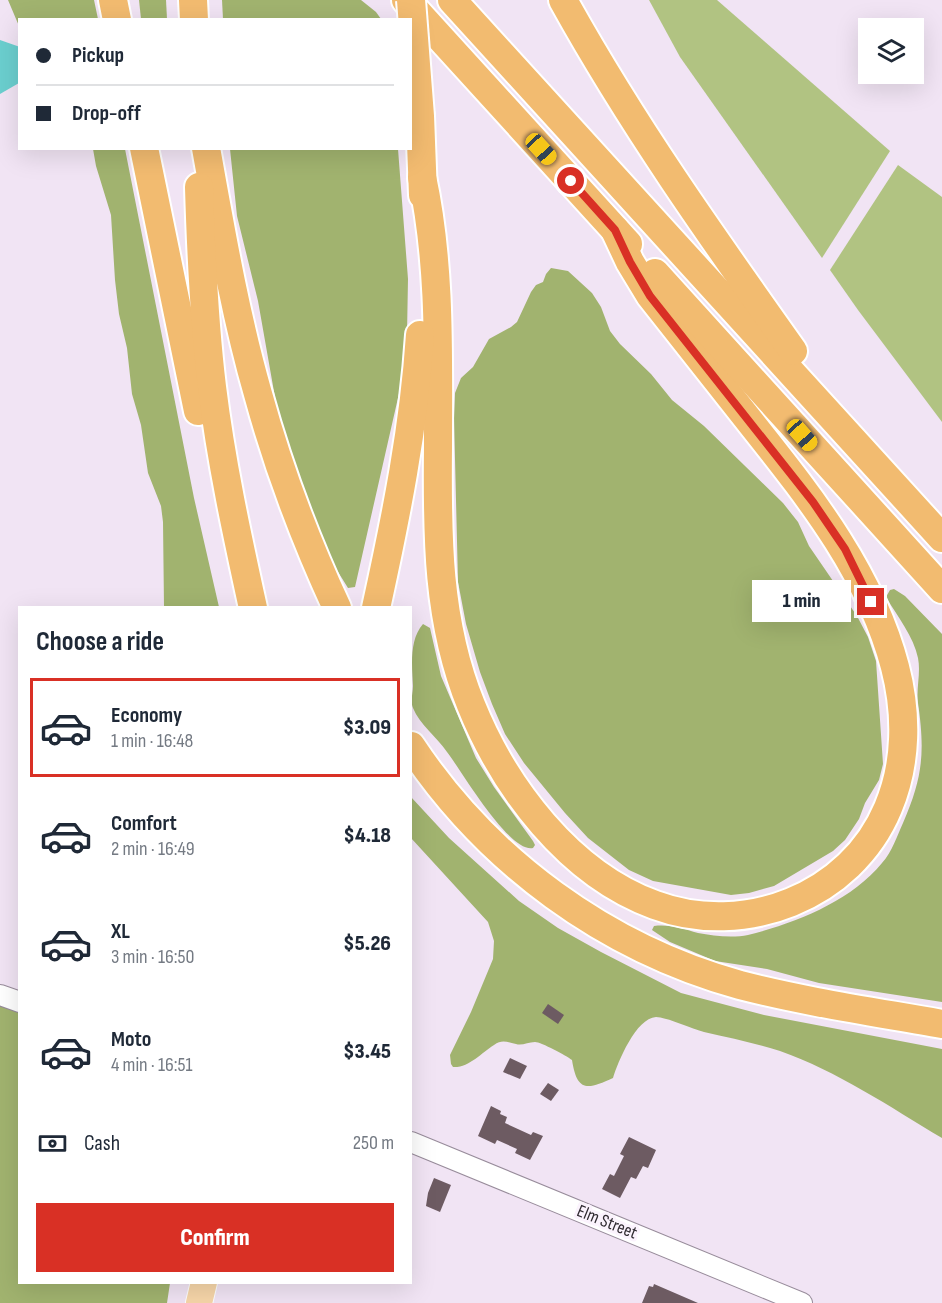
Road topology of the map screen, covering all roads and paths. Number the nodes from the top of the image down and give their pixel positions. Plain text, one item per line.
1 (113, 0) edge
2 (193, 0) edge
3 (406, 0) edge
4 (411, 0) edge
5 (452, 0) edge
6 (563, 0) edge
7 (117, 18) edge
8 (194, 18) edge
9 (144, 150) edge
10 (198, 150) edge
11 (206, 150) edge
12 (422, 177) junction
13 (615, 230) junction
14 (843, 429) junction
15 (942, 538) edge
16 (239, 540) junction
17 (942, 589) edge
18 (253, 606) edge
19 (336, 606) edge
20 (376, 606) edge
21 (412, 747) edge
22 (0, 995) edge
23 (18, 1001) edge
24 (942, 1024) edge
25 (412, 1142) edge
26 (204, 1284) edge
27 (199, 1303) edge
28 (802, 1303) edge

1 - 7 highway
2 - 8 highway
3 - 13 highway
4 - 12 highway, bridge
5 - 14 highway
6 - 14 highway
9 - 16 highway
10 - 16 highway
11 - 19 highway
12 - 13 highway
12 - 20 highway
13 - 17 highway
14 - 15 highway
16 - 18 highway
21 - 24 highway
22 - 23 street
25 - 28 street, Elm Street
26 - 27 main road

